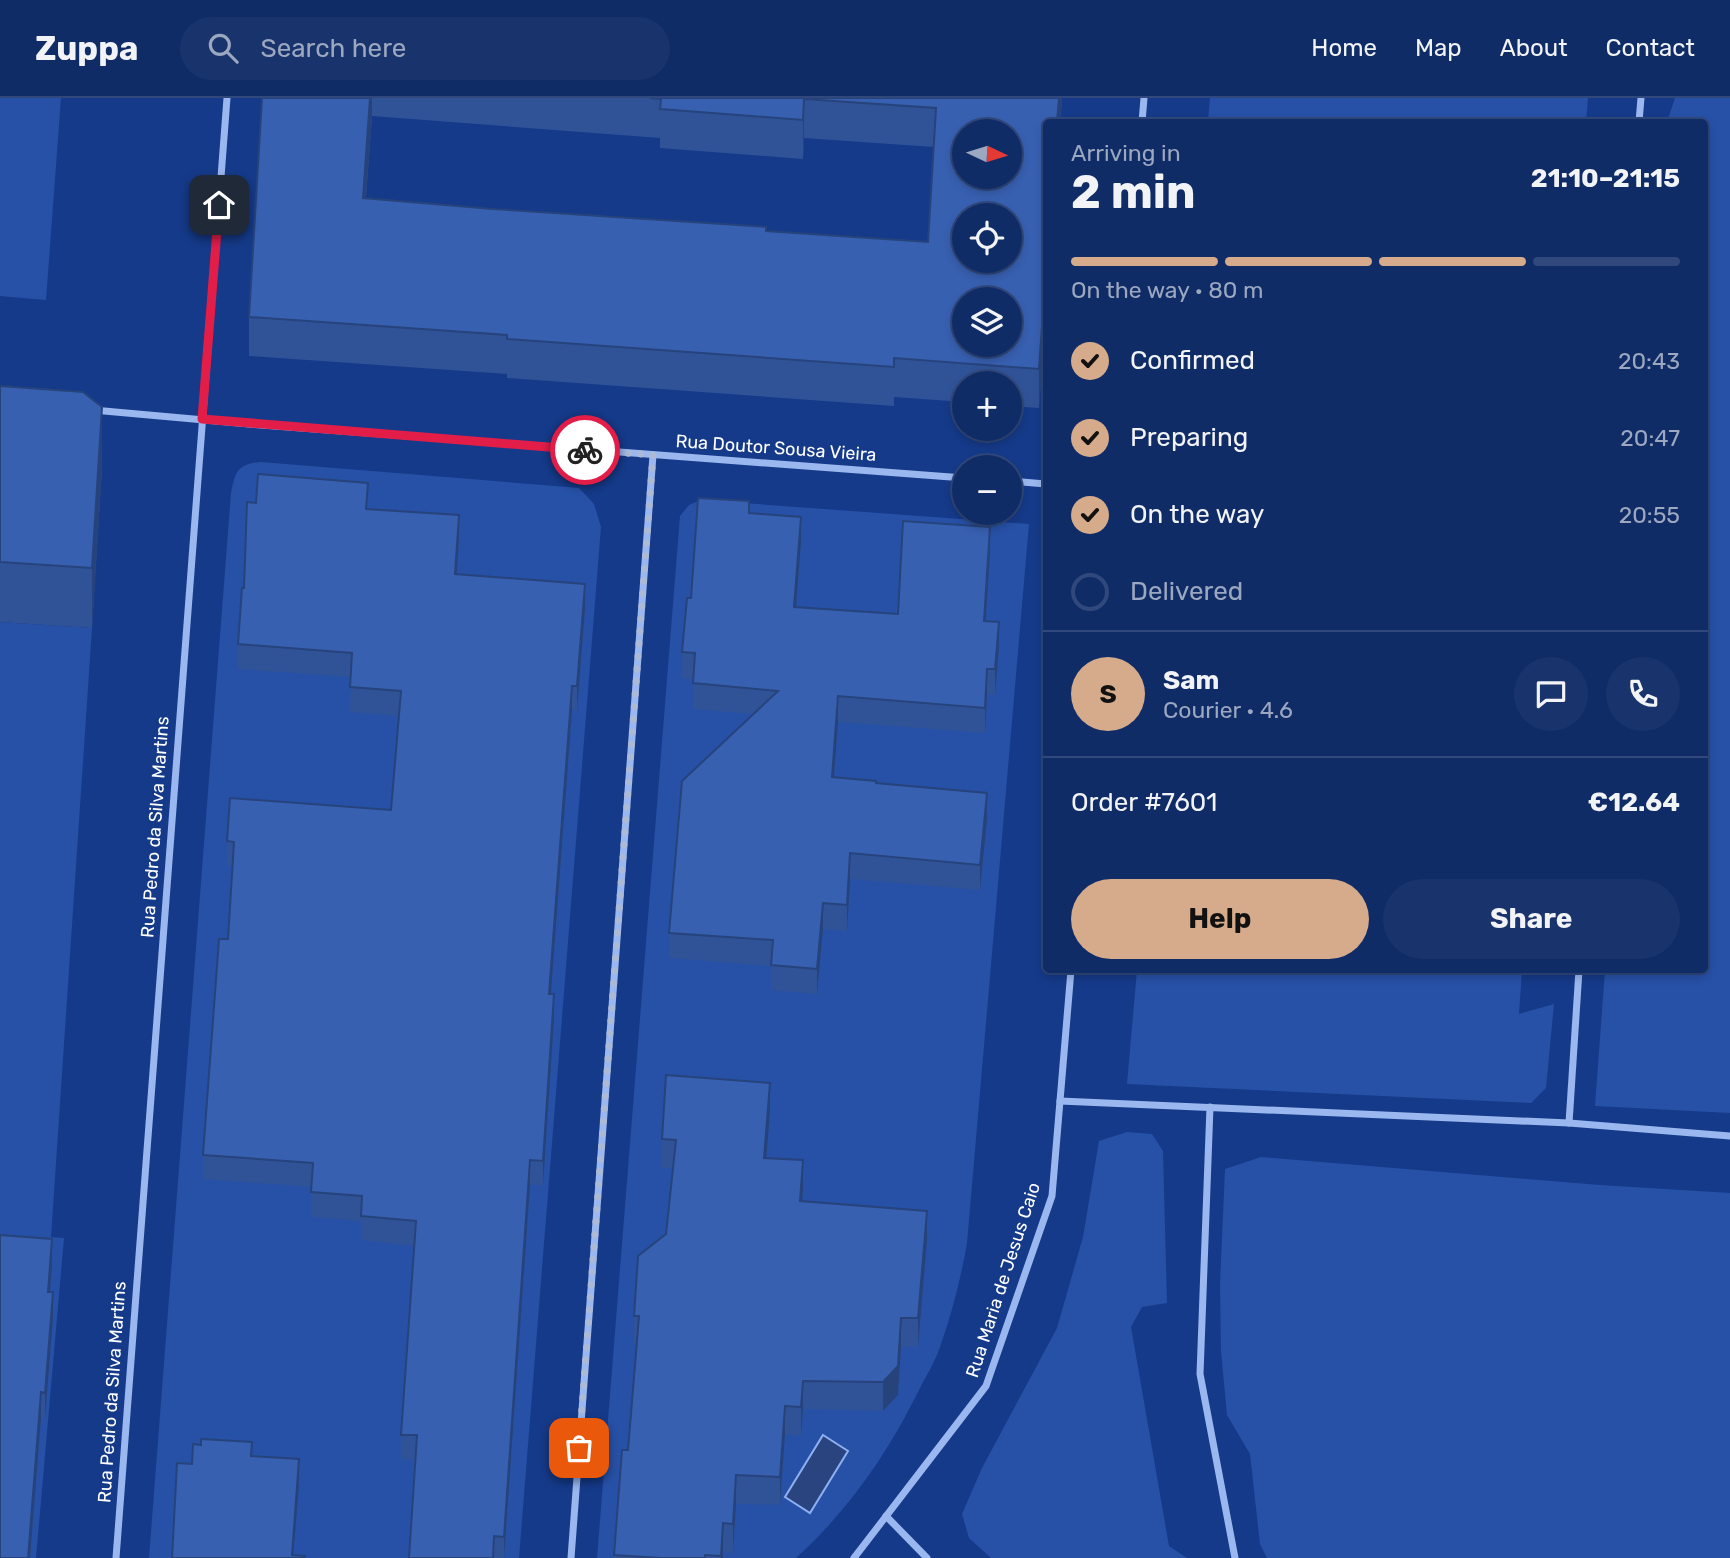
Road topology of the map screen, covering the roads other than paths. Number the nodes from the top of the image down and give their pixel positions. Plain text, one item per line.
1 (227, 98) edge
2 (1144, 98) edge
3 (1641, 98) edge
4 (1142, 119) edge
5 (1639, 119) edge
6 (82, 409) edge
7 (202, 419) junction
8 (653, 455) junction
9 (952, 477) edge
10 (1022, 482) edge
11 (1043, 484) edge
12 (1071, 973) edge
13 (1579, 973) edge
14 (1060, 1101) junction
15 (1210, 1107) junction
16 (1569, 1123) junction
17 (1730, 1136) edge
18 (886, 1516) junction
19 (116, 1558) edge
20 (571, 1558) edge
21 (854, 1558) edge
22 (927, 1558) edge
23 (1235, 1558) edge

1 - 7 street, Rua Pedro da Silva Martins
2 - 4 street
3 - 5 street
6 - 7 street, Rua Doutor Sousa Vieira
7 - 8 street, Rua Doutor Sousa Vieira
7 - 19 street, Rua Pedro da Silva Martins
8 - 9 street, Rua Doutor Sousa Vieira
8 - 20 street
10 - 11 street
12 - 14 street, Rua Maria de Jesus Caio
13 - 16 street
14 - 15 street
14 - 18 street, Rua Maria de Jesus Caio
15 - 16 street
15 - 23 street
16 - 17 street
18 - 21 street, Rua Maria de Jesus Caio
18 - 22 street

